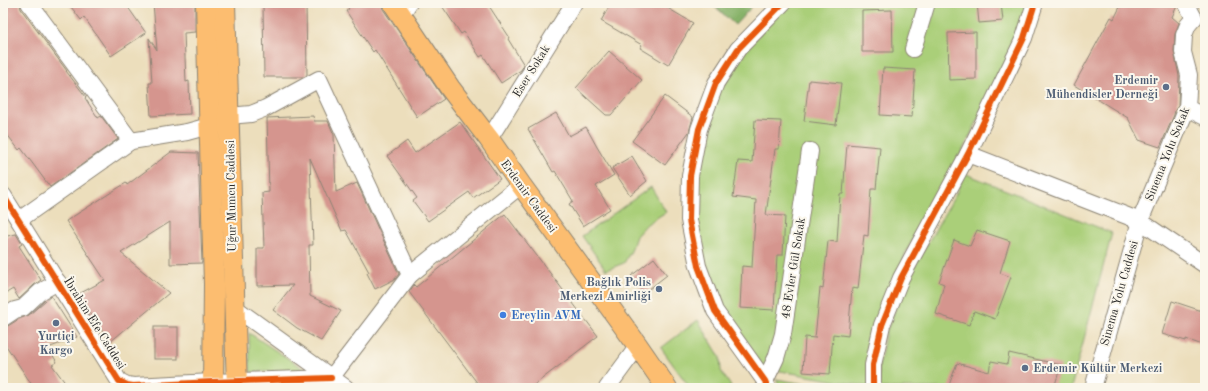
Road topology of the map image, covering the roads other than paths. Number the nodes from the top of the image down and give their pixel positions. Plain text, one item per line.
1 (28, 3) edge
2 (206, 3) edge
3 (225, 3) edge
4 (574, 3) edge
5 (783, 3) edge
6 (927, 3) edge
7 (1035, 3) edge
8 (1186, 3) edge
9 (401, 7) edge
10 (1200, 17) edge
11 (913, 49) dead end
12 (1188, 108) junction
13 (229, 116) junction
14 (1205, 117) edge
15 (209, 126) junction
16 (489, 139) junction
17 (131, 141) junction
18 (810, 151) dead end
19 (968, 154) junction
20 (521, 185) junction
21 (3, 194) edge
22 (19, 220) junction
23 (1140, 221) junction
24 (1205, 265) edge
25 (410, 275) junction
26 (58, 282) junction
27 (234, 307) junction
28 (3, 318) edge
29 (638, 346) junction
30 (331, 378) junction
31 (114, 385) edge
32 (213, 385) edge
33 (237, 385) edge
34 (766, 385) edge
35 (346, 388) edge
36 (607, 388) edge
37 (667, 388) edge
38 (873, 388) edge
39 (1093, 388) edge

1 - 17 street
2 - 15 main road, Uğur Mumcu Caddesi
3 - 13 main road, Uğur Mumcu Caddesi
4 - 16 street, Eser Sokak
5 - 34 street
6 - 11 street
7 - 19 street
8 - 10 street
9 - 16 main road, Erdemir Caddesi
10 - 12 street, Sinema Yolu Sokak
12 - 14 street
12 - 23 street, Sinema Yolu Sokak
13 - 25 street
13 - 27 main road, Uğur Mumcu Caddesi
15 - 17 street
15 - 32 main road, Uğur Mumcu Caddesi
16 - 20 main road, Erdemir Caddesi
17 - 22 street
18 - 34 street, 48 Evler Gül Sokak
19 - 23 street
19 - 38 street
20 - 25 street
20 - 29 main road, Erdemir Caddesi
21 - 22 street, İbrahim Efe Caddesi
22 - 26 street, İbrahim Efe Caddesi
23 - 24 street
23 - 39 street, Sinema Yolu Caddesi
25 - 30 street
26 - 28 street
26 - 31 street, İbrahim Efe Caddesi
27 - 30 street
27 - 33 main road, Uğur Mumcu Caddesi
29 - 36 street
29 - 37 main road, Erdemir Caddesi
30 - 33 street, İbrahim Efe Caddesi
30 - 35 street
31 - 32 street, İbrahim Efe Caddesi
32 - 33 street, İbrahim Efe Caddesi

